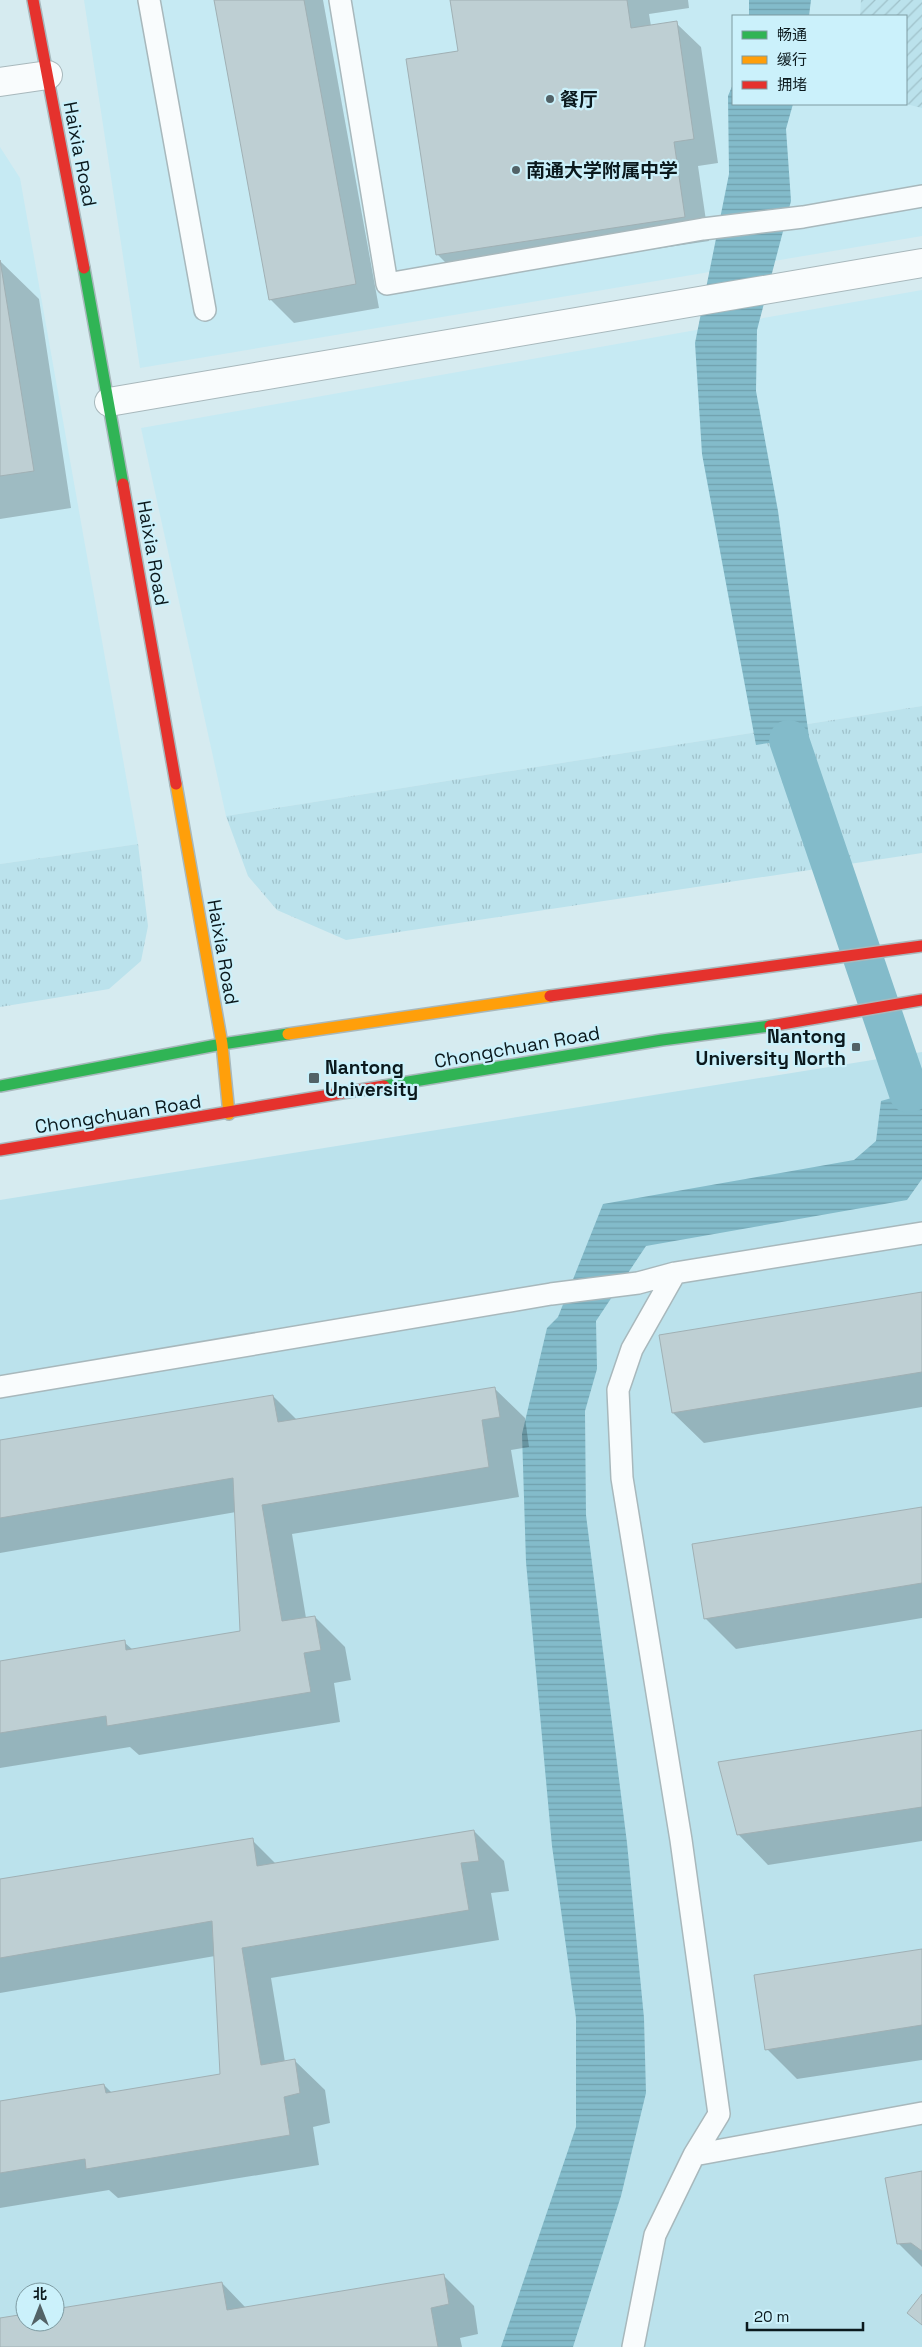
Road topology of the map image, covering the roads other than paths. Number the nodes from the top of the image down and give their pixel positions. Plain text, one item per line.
1 (33, 0) edge
2 (149, 0) edge
3 (340, 0) edge
4 (48, 74) junction
5 (0, 82) edge
6 (922, 196) edge
7 (922, 263) edge
8 (205, 310) dead end
9 (109, 402) junction
10 (922, 946) edge
11 (922, 1000) edge
12 (222, 1044) junction
13 (0, 1086) edge
14 (230, 1114) junction
15 (0, 1150) edge
16 (922, 1233) edge
17 (675, 1273) junction
18 (0, 1388) edge
19 (922, 2113) edge
20 (694, 2154) junction
21 (633, 2347) edge

1 - 4 main road, Haixia Road
2 - 8 lane
3 - 6 lane
4 - 5 street
4 - 9 main road, Haixia Road
7 - 9 street
9 - 12 main road, Haixia Road
10 - 12 main road
11 - 14 main road, Chongchuan Road
12 - 13 main road
12 - 14 main road, Haixia Road
14 - 15 main road, Chongchuan Road
16 - 17 lane
17 - 18 lane
17 - 20 lane
19 - 20 lane
20 - 21 lane

